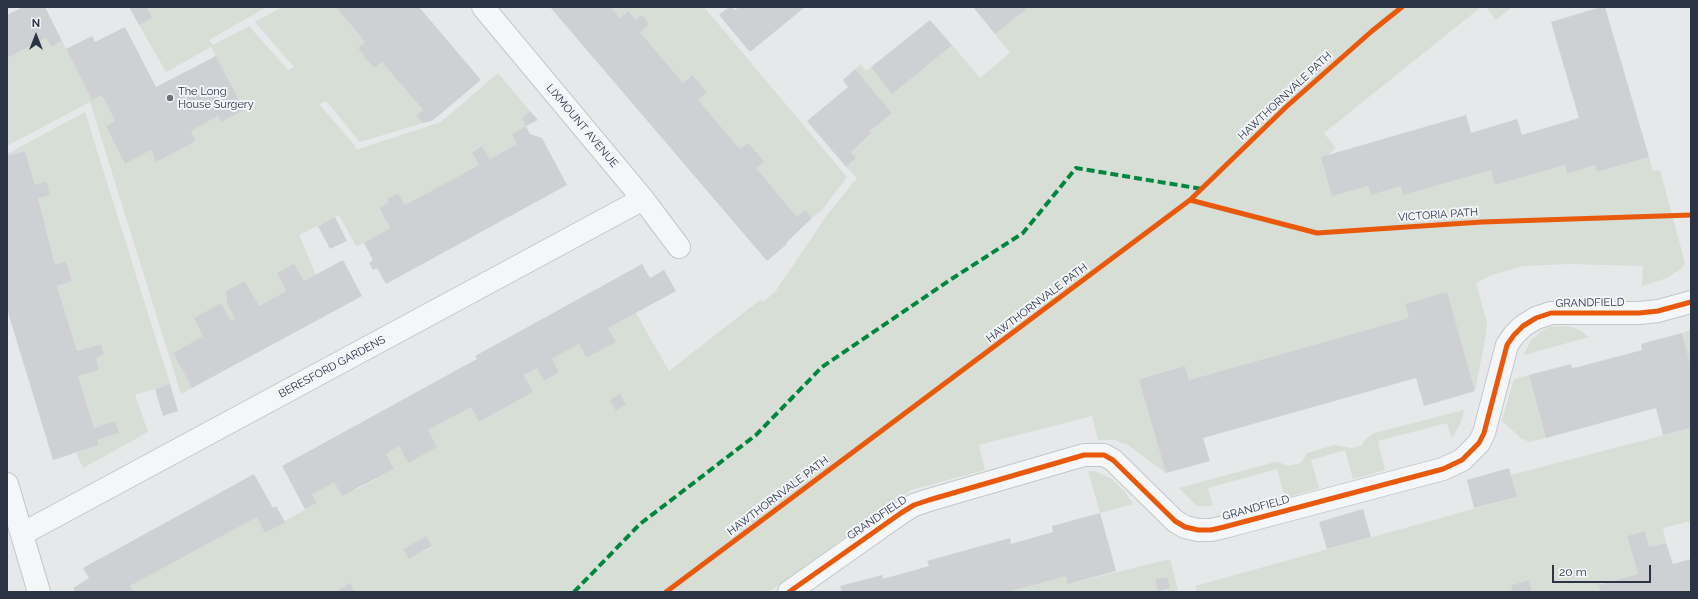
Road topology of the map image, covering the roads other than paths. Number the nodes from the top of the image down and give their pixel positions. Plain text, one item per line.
1 (484, 7) edge
2 (643, 199) junction
3 (679, 247) dead end
4 (1691, 302) edge
5 (7, 484) edge
6 (22, 534) junction
7 (39, 592) edge
8 (789, 592) edge

1 - 2 street, LIXMOUNT AVENUE
2 - 3 street, LIXMOUNT AVENUE
2 - 6 street, BERESFORD GARDENS
4 - 8 street, GRANDFIELD
5 - 6 street
6 - 7 street

